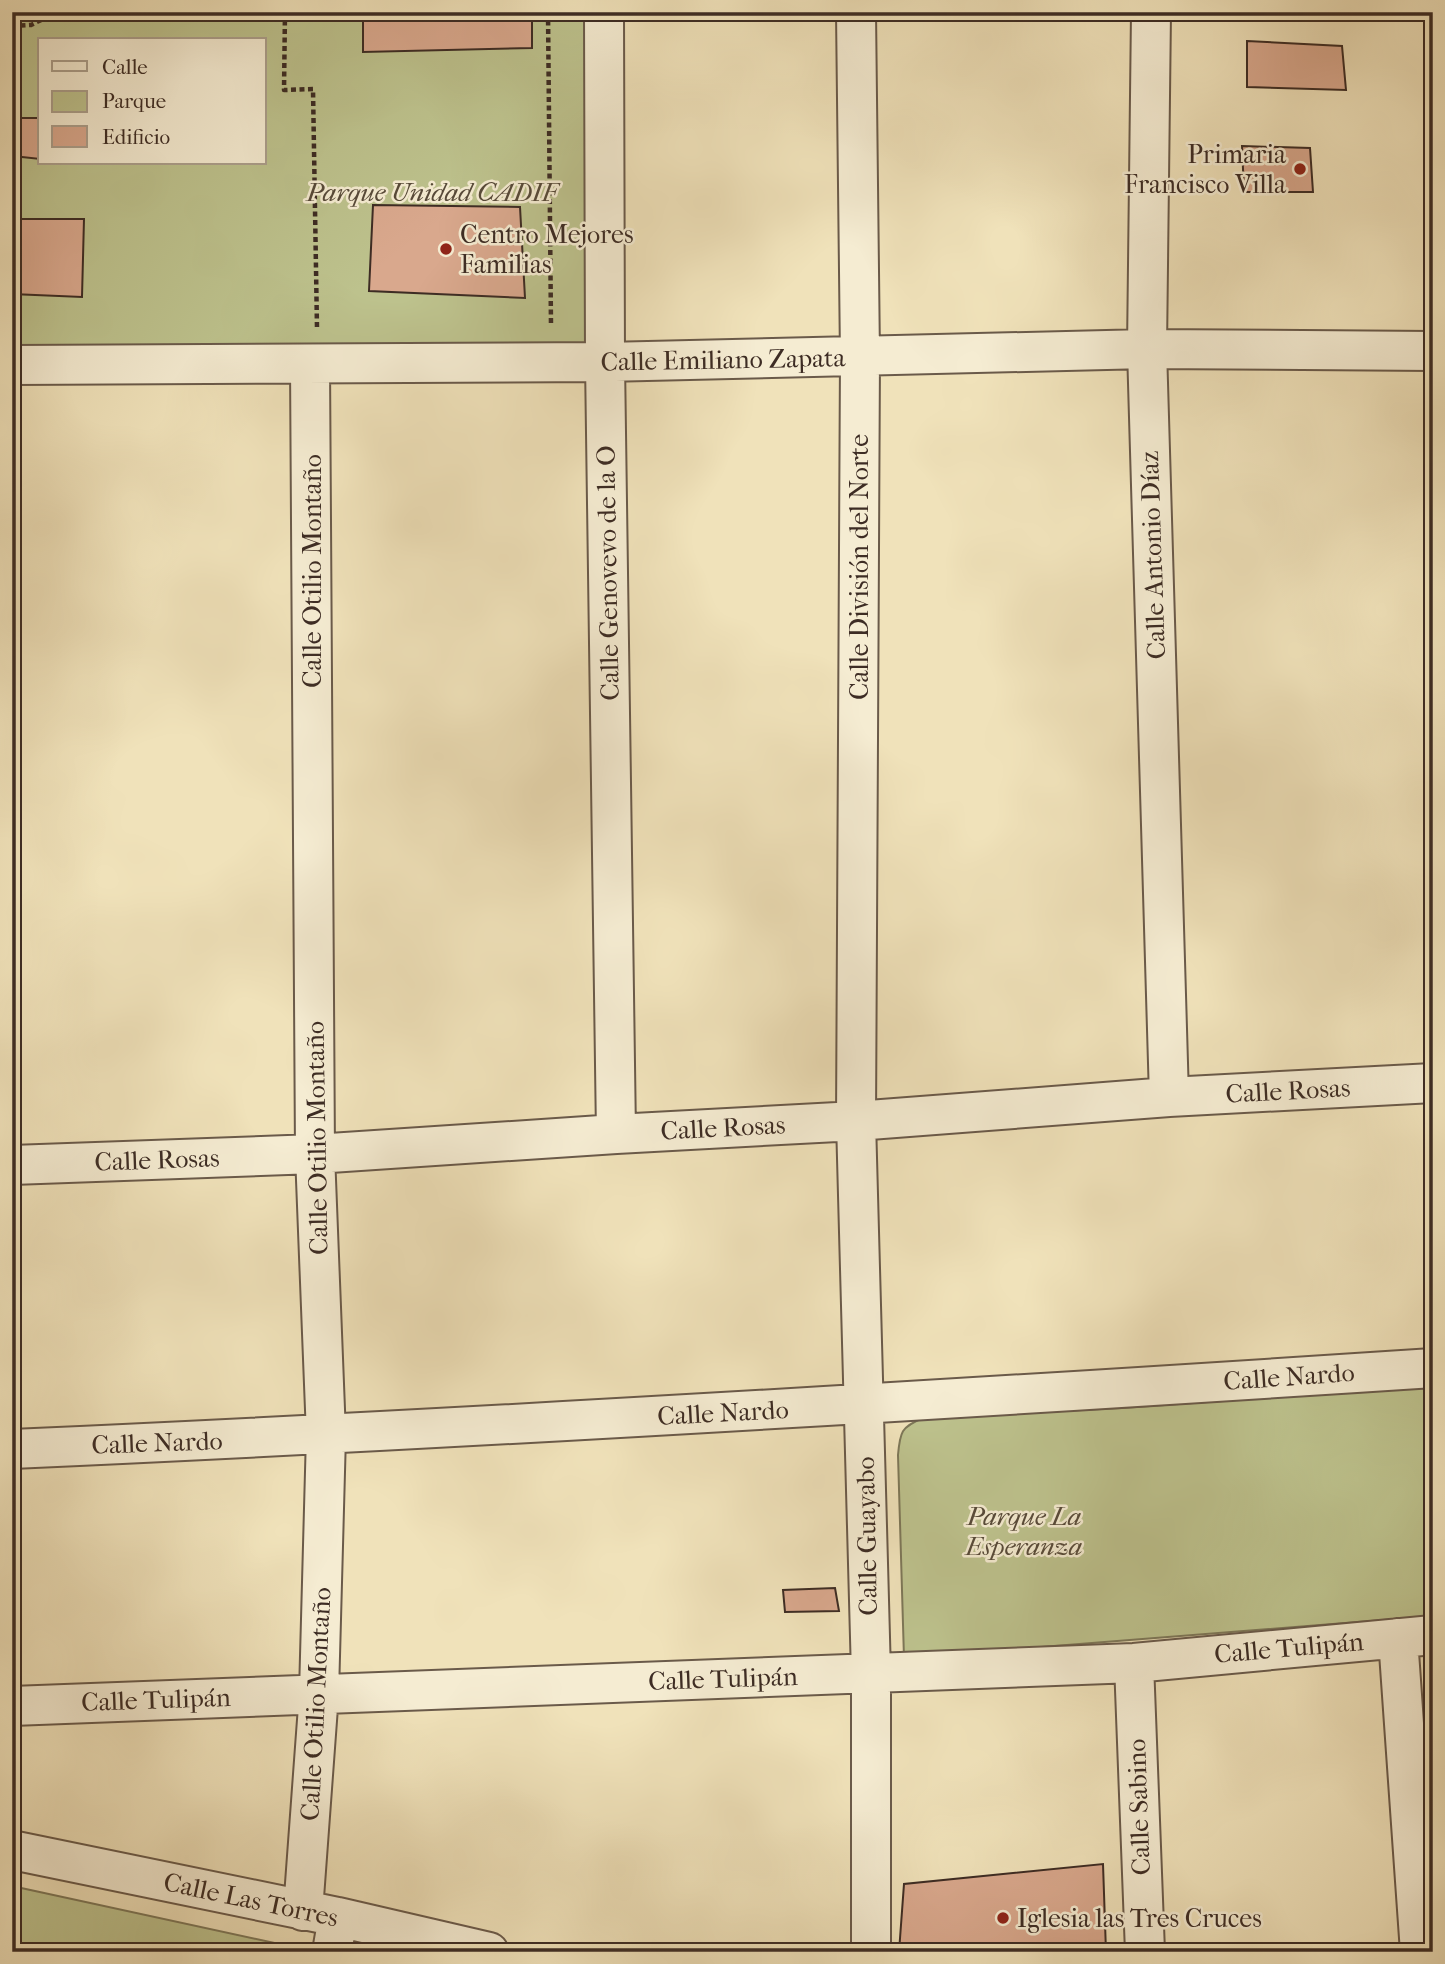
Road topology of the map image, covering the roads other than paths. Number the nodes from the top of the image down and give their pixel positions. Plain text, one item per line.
1 (604, 12) edge
2 (856, 12) edge
3 (1151, 12) edge
4 (1147, 349) junction
5 (314, 350) junction
6 (1433, 351) edge
7 (860, 357) junction
8 (605, 362) junction
9 (12, 365) edge
10 (1433, 1083) edge
11 (1169, 1097) junction
12 (856, 1121) junction
13 (616, 1134) junction
14 (315, 1154) junction
15 (12, 1165) edge
16 (1433, 1368) edge
17 (864, 1405) junction
18 (326, 1435) junction
19 (12, 1449) edge
20 (1415, 1636) edge
21 (1133, 1663) junction
22 (870, 1674) junction
23 (319, 1693) junction
24 (12, 1706) edge
25 (12, 1850) edge
26 (325, 1927) edge
27 (489, 1952) edge
28 (871, 1952) edge
29 (1145, 1952) edge
30 (1420, 1952) edge

1 - 8 street, Calle Genovevo de la O
2 - 7 street, Calle División del Norte
3 - 4 street, Calle Antonio Díaz
4 - 6 street, Calle Emiliano Zapata
4 - 7 street, Calle Emiliano Zapata
4 - 11 street, Calle Antonio Díaz
5 - 8 street, Calle Emiliano Zapata
5 - 9 street, Calle Emiliano Zapata
5 - 14 street, Calle Otilio Montaño
7 - 8 street, Calle Emiliano Zapata
7 - 12 street, Calle División del Norte
8 - 13 street, Calle Genovevo de la O
10 - 11 street, Calle Rosas
11 - 12 street, Calle Rosas
12 - 13 street, Calle Rosas
12 - 17 street, Calle Guayabo
13 - 14 street, Calle Rosas
14 - 15 street, Calle Rosas
14 - 18 street, Calle Otilio Montaño
16 - 17 street, Calle Nardo
17 - 18 street, Calle Nardo
17 - 22 street, Calle Guayabo
18 - 19 street, Calle Nardo
18 - 23 street, Calle Otilio Montaño
20 - 21 street, Calle Tulipán
20 - 30 street
21 - 22 street, Calle Tulipán
21 - 29 street, Calle Sabino
22 - 23 street, Calle Tulipán
22 - 28 street, Calle Guayabo
23 - 24 street, Calle Tulipán
23 - 26 street, Calle Otilio Montaño
25 - 26 street, Calle Las Torres
26 - 27 street, Calle Las Torres

